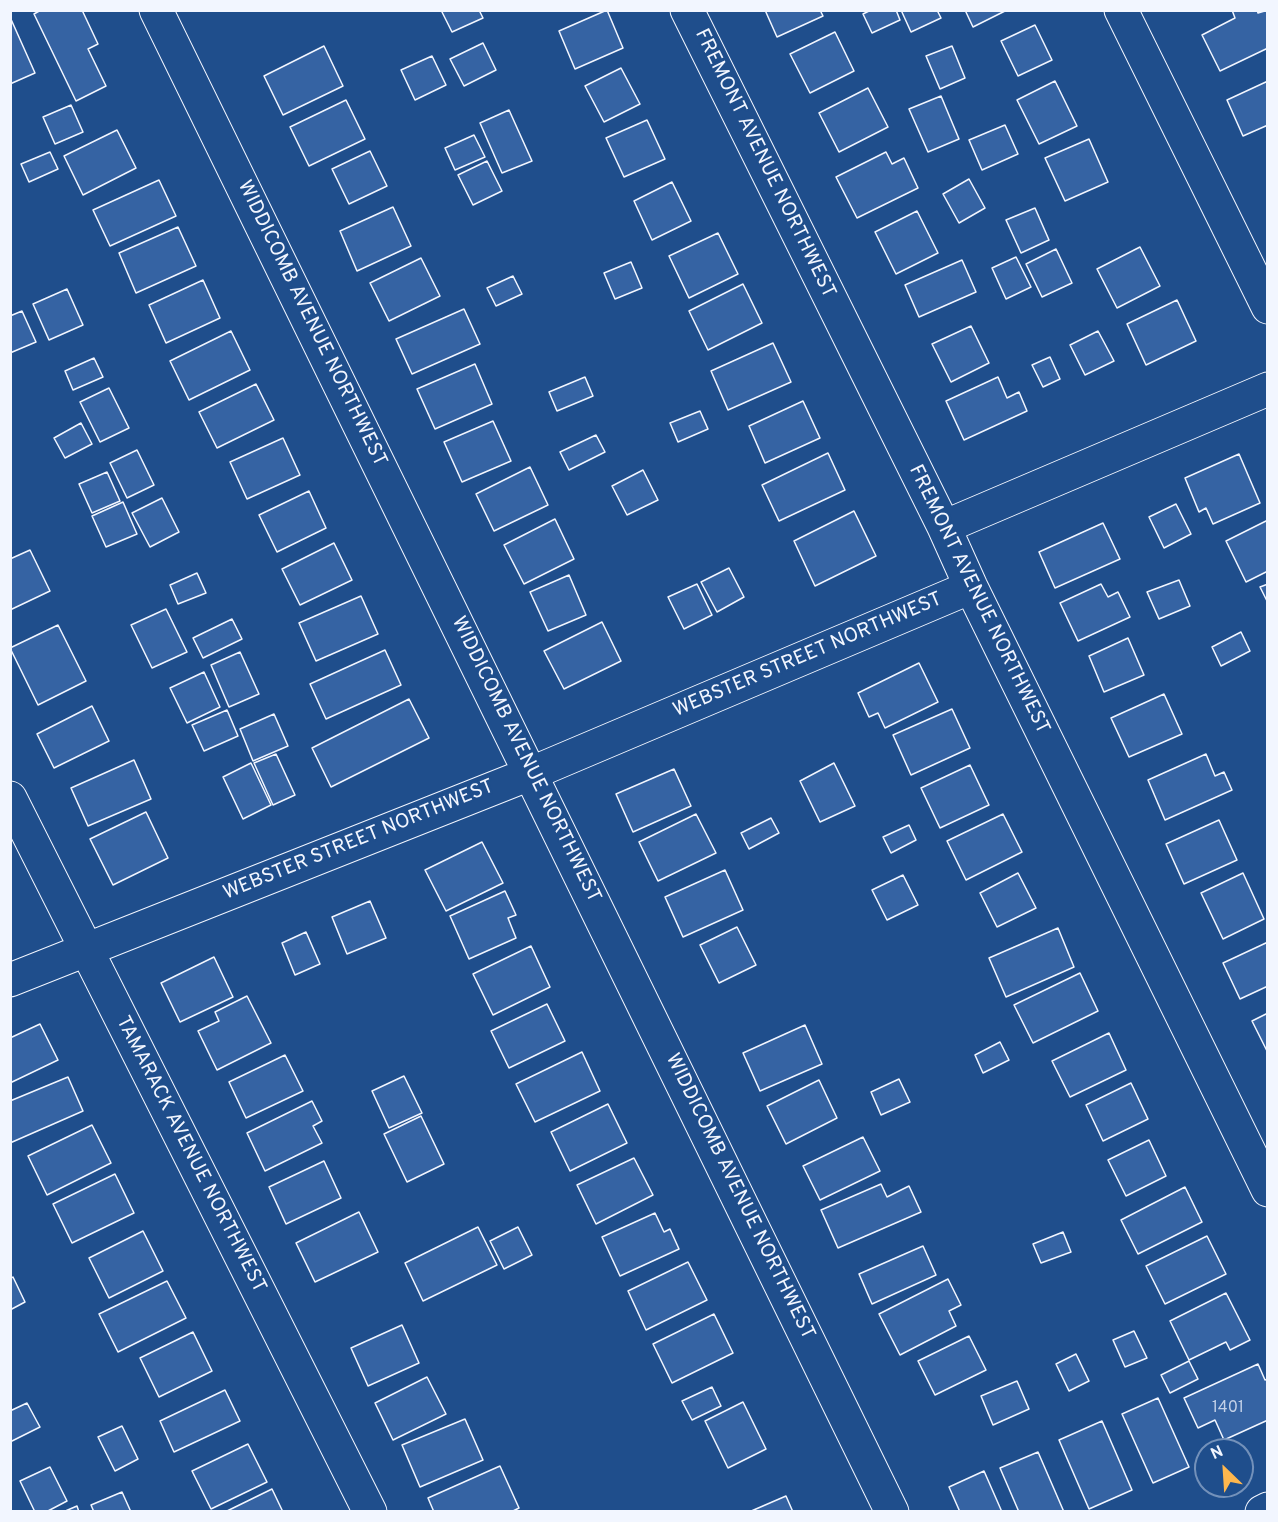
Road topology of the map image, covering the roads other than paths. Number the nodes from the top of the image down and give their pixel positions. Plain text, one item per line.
1 (156, 10) edge
2 (687, 10) edge
3 (1121, 10) edge
4 (1268, 307) edge
5 (1268, 389) edge
6 (944, 527) junction
7 (971, 587) junction
8 (532, 773) junction
9 (10, 798) edge
10 (85, 949) junction
11 (10, 980) edge
12 (1268, 1190) edge
13 (1268, 1509) edge
14 (370, 1512) edge
15 (892, 1512) edge
16 (1262, 1512) edge

1 - 8 street, WIDDICOMB AVENUE NORTHWEST
2 - 6 street, FREMONT AVENUE NORTHWEST
3 - 4 street
5 - 6 street
6 - 7 street, FREMONT AVENUE NORTHWEST
7 - 8 street, WEBSTER STREET NORTHWEST
7 - 12 street, FREMONT AVENUE NORTHWEST
8 - 10 street, WEBSTER STREET NORTHWEST
8 - 15 street, WIDDICOMB AVENUE NORTHWEST
9 - 10 street, TAMARACK AVENUE NORTHWEST
10 - 11 street, WEBSTER STREET NORTHWEST
10 - 14 street, TAMARACK AVENUE NORTHWEST
13 - 16 street

